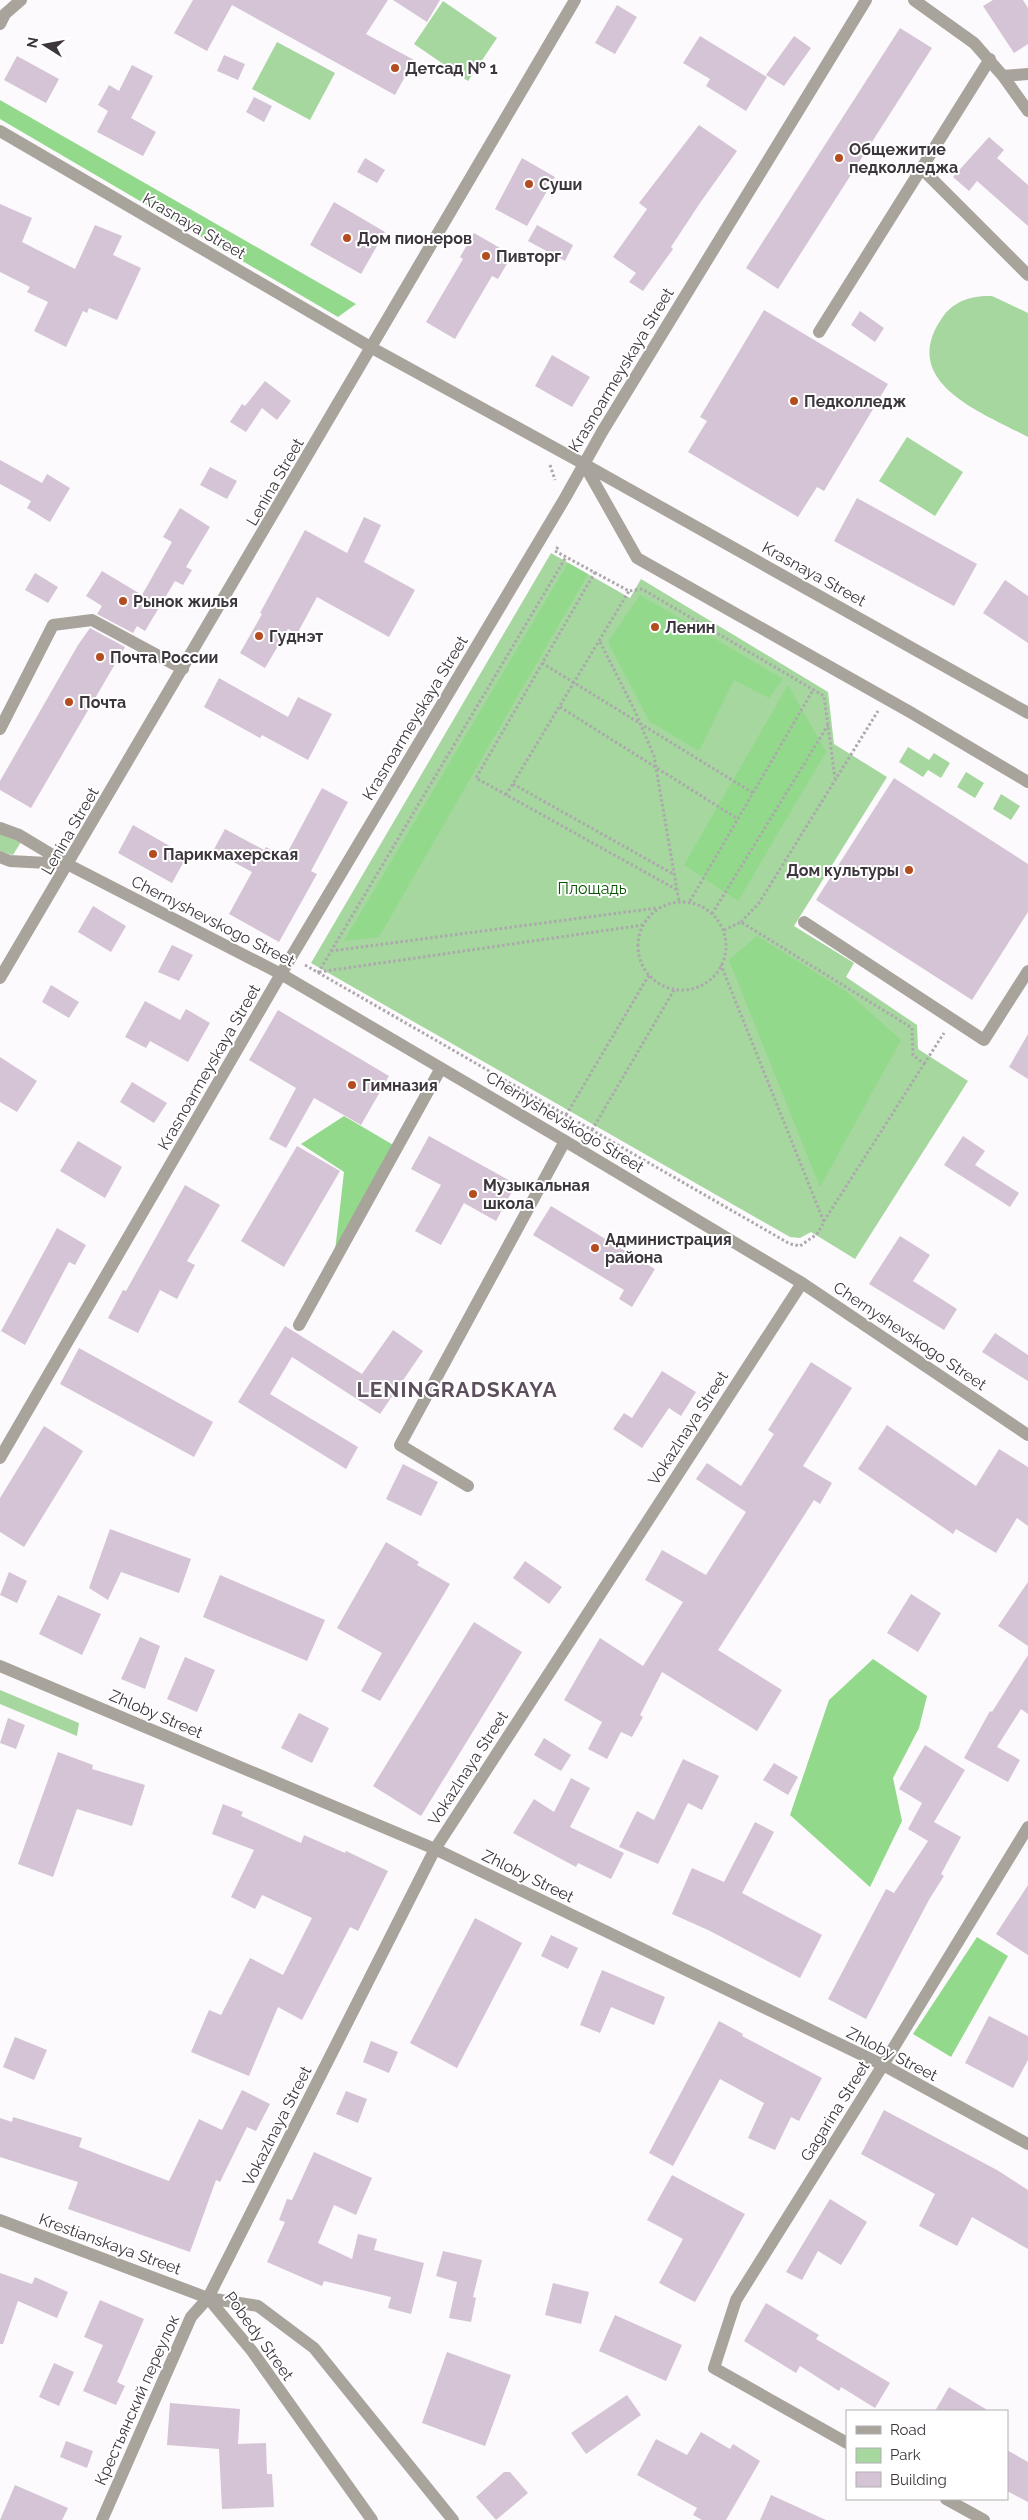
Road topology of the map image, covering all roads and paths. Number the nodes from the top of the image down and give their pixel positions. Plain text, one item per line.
1 (21, 0) edge
2 (575, 0) edge
3 (866, 0) edge
4 (914, 0) edge
5 (0, 24) edge
6 (990, 59) junction
7 (1028, 74) edge
8 (1003, 76) junction
9 (1028, 111) edge
10 (0, 131) edge
11 (921, 168) junction
12 (1028, 275) edge
13 (819, 332) dead end
14 (372, 348) junction
15 (584, 464) junction
16 (566, 557) dead end
17 (595, 572) dead end
18 (629, 591) dead end
19 (600, 642) junction
20 (542, 663) junction
21 (184, 669) junction
22 (574, 682) junction
23 (813, 690) dead end
24 (886, 699) junction
25 (560, 707) junction
26 (1028, 713) edge
27 (639, 723) junction
28 (828, 724) dead end
29 (0, 729) edge
30 (656, 768) junction
31 (1028, 782) edge
32 (513, 783) junction
33 (753, 793) junction
34 (506, 795) junction
35 (738, 819) junction
36 (0, 828) edge
37 (0, 857) edge
38 (69, 865) junction
39 (676, 876) junction
40 (679, 890) junction
41 (690, 901) junction
42 (679, 902) junction
43 (657, 908) junction
44 (712, 914) junction
45 (741, 922) junction
46 (804, 922) dead end
47 (643, 925) junction
48 (724, 930) junction
49 (330, 951) junction
50 (292, 957) junction
51 (721, 965) junction
52 (1028, 971) edge
53 (318, 972) junction
54 (282, 974) junction
55 (649, 975) junction
56 (0, 978) edge
57 (307, 989) junction
58 (674, 990) junction
59 (953, 1019) junction
60 (924, 1064) junction
61 (442, 1068) junction
62 (566, 1115) junction
63 (592, 1130) junction
64 (565, 1141) junction
65 (824, 1222) junction
66 (802, 1282) junction
67 (299, 1325) dead end
68 (1028, 1435) edge
69 (0, 1458) edge
70 (468, 1486) dead end
71 (0, 1666) edge
72 (1028, 1827) edge
73 (435, 1849) junction
74 (883, 2065) junction
75 (1028, 2144) edge
76 (0, 2220) edge
77 (208, 2298) junction
78 (846, 2442) edge
79 (948, 2500) edge
80 (358, 2503) junction
81 (102, 2520) edge
82 (360, 2520) edge
83 (372, 2520) edge
84 (453, 2520) edge
85 (984, 2520) edge

1 - 5 street
2 - 14 street, Lenina Street
3 - 15 street, Krasnoarmeyskaya Street
4 - 6 street
6 - 8 street
6 - 11 street
7 - 8 street
8 - 9 street
10 - 14 street, Krasnaya Street
11 - 12 street
11 - 13 street
14 - 15 street, Krasnaya Street
14 - 21 street, Lenina Street
15 - 24 street
15 - 26 street, Krasnaya Street
15 - 50 street, Krasnoarmeyskaya Street
16 - 49 path
17 - 20 path
18 - 19 path
19 - 22 path
19 - 27 path
20 - 22 path
20 - 34 path
21 - 29 street
21 - 38 street, Lenina Street
22 - 25 path
22 - 27 path
23 - 33 path
24 - 31 street
24 - 45 path
25 - 30 path
25 - 32 path
27 - 30 path
27 - 33 path
28 - 44 path
30 - 35 path
30 - 39 path
32 - 34 path
32 - 39 path
33 - 35 path
34 - 40 path
35 - 41 path
36 - 38 street, Chernyshevskogo Street
37 - 38 street, Chernyshevskogo Street
38 - 54 street, Chernyshevskogo Street
38 - 56 street, Lenina Street
39 - 40 path
40 - 42 path
41 - 42 path
41 - 44 path
42 - 43 path
43 - 47 path
43 - 49 path
44 - 48 path
45 - 48 path
45 - 60 path
46 - 59 street
47 - 53 path
47 - 55 path
48 - 51 path
49 - 53 path
50 - 53 path
50 - 54 street, Krasnoarmeyskaya Street
51 - 58 path
51 - 65 path
52 - 59 street
53 - 57 path
53 - 62 path
54 - 57 street, Chernyshevskogo Street
54 - 69 street, Krasnoarmeyskaya Street
55 - 58 path
55 - 62 path
57 - 61 street, Chernyshevskogo Street
58 - 63 path
59 - 60 path
60 - 65 path
61 - 64 street, Chernyshevskogo Street
61 - 67 street
62 - 63 path
63 - 65 path
64 - 66 street, Chernyshevskogo Street
64 - 70 street
66 - 68 street, Chernyshevskogo Street
66 - 73 street, Vokazlnaya Street
71 - 73 street, Zhloby Street
72 - 74 street, Gagarina Street
73 - 74 street, Zhloby Street
73 - 77 street, Vokazlnaya Street
74 - 75 street, Zhloby Street
74 - 78 street, Gagarina Street
76 - 77 street, Krestianskaya Street
77 - 80 street, Pobedy Street
77 - 81 street, Крестьянский переулок
77 - 84 street, Pobedy Street
79 - 85 street
80 - 82 street
80 - 83 street, Pobedy Street

